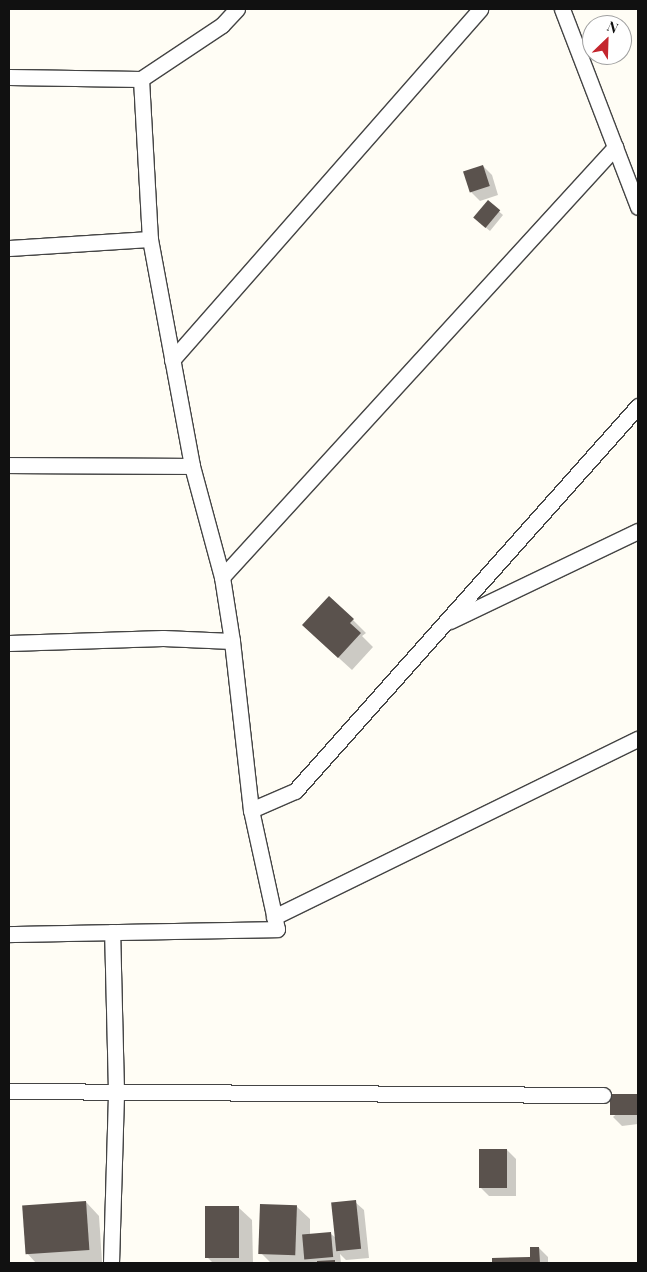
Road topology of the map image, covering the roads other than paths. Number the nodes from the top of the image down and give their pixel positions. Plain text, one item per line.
1 (237, 9) edge
2 (480, 9) edge
3 (562, 9) edge
4 (9, 77) edge
5 (141, 79) junction
6 (615, 147) junction
7 (638, 207) edge
8 (150, 239) junction
9 (9, 248) edge
10 (172, 360) junction
11 (638, 406) edge
12 (9, 465) edge
13 (192, 466) junction
14 (638, 531) edge
15 (222, 577) junction
16 (444, 624) junction
17 (232, 641) junction
18 (9, 643) edge
19 (638, 739) edge
20 (251, 810) junction
21 (274, 917) junction
22 (112, 932) junction
23 (9, 934) edge
24 (9, 1091) edge
25 (116, 1091) junction
26 (603, 1095) dead end
27 (111, 1263) edge

1 - 5 street
2 - 10 street
3 - 6 street
4 - 5 street
5 - 8 street
6 - 7 street
6 - 15 street
8 - 9 street
8 - 10 street
10 - 13 street
11 - 16 street
12 - 13 street
13 - 15 street
14 - 16 street
15 - 17 street
16 - 20 street
17 - 18 street
17 - 20 street
19 - 21 street
20 - 21 street
21 - 22 street
22 - 23 street
22 - 25 street
24 - 25 street
25 - 26 street
25 - 27 street

